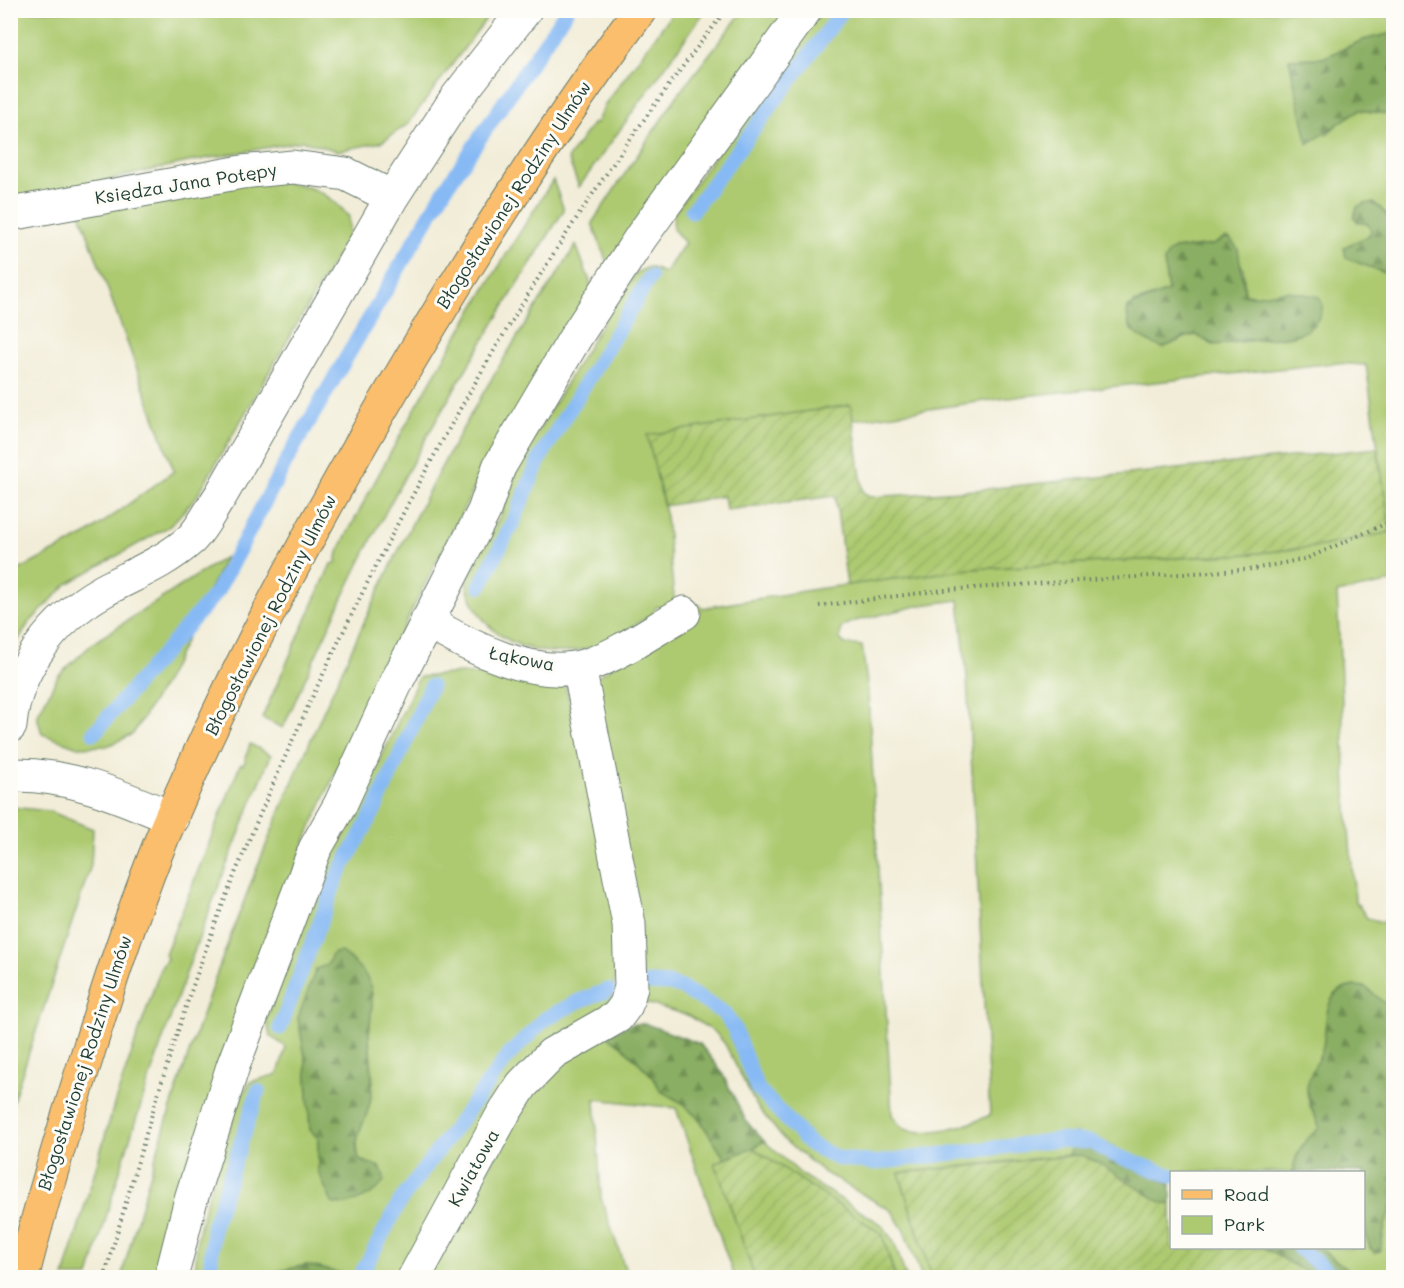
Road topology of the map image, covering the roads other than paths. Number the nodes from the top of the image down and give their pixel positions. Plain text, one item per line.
1 (525, 10) edge
2 (640, 10) edge
3 (805, 10) edge
4 (392, 197) junction
5 (10, 214) edge
6 (684, 613) dead end
7 (427, 621) junction
8 (579, 667) junction
9 (10, 726) edge
10 (10, 775) edge
11 (172, 818) junction
12 (21, 1278) edge
13 (171, 1278) edge
14 (414, 1278) edge

1 - 4 street
2 - 11 main road, Błogosławionej Rodziny Ulmów
3 - 7 street
4 - 5 street, Księdza Jana Potępy
4 - 9 street
6 - 8 street, Łąkowa
7 - 8 street, Łąkowa
7 - 13 street
8 - 14 street, Kwiatowa
10 - 11 street
11 - 12 main road, Błogosławionej Rodziny Ulmów

